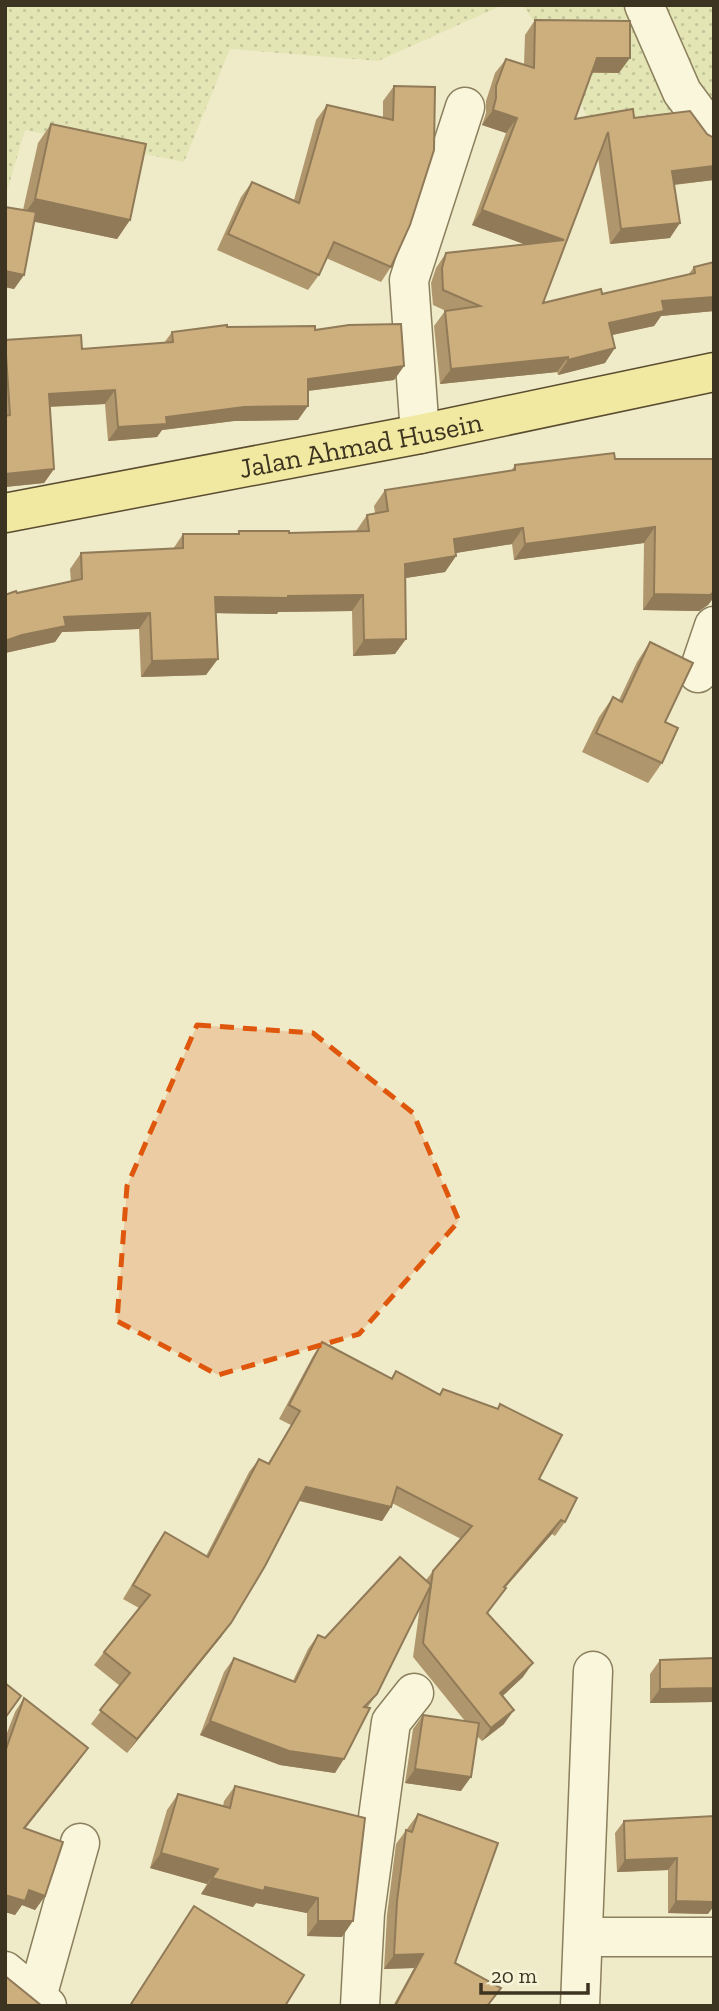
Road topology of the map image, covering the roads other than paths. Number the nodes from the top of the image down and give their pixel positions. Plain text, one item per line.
1 (644, 5) edge
2 (465, 107) dead end
3 (714, 135) edge
4 (714, 372) edge
5 (420, 434) junction
6 (5, 513) edge
7 (714, 626) edge
8 (698, 673) dead end
9 (593, 1671) dead end
10 (414, 1693) dead end
11 (80, 1843) dead end
12 (584, 1937) junction
13 (714, 1937) edge
14 (5, 1971) edge
15 (42, 2002) edge
16 (360, 2006) edge
17 (580, 2006) edge

1 - 3 street
2 - 5 street
4 - 5 main road, Jalan Ahmad Husein
5 - 6 main road, Jalan Ahmad Husein
7 - 8 street
9 - 12 street
10 - 16 street
11 - 15 street
12 - 13 street
12 - 17 street
14 - 15 street

